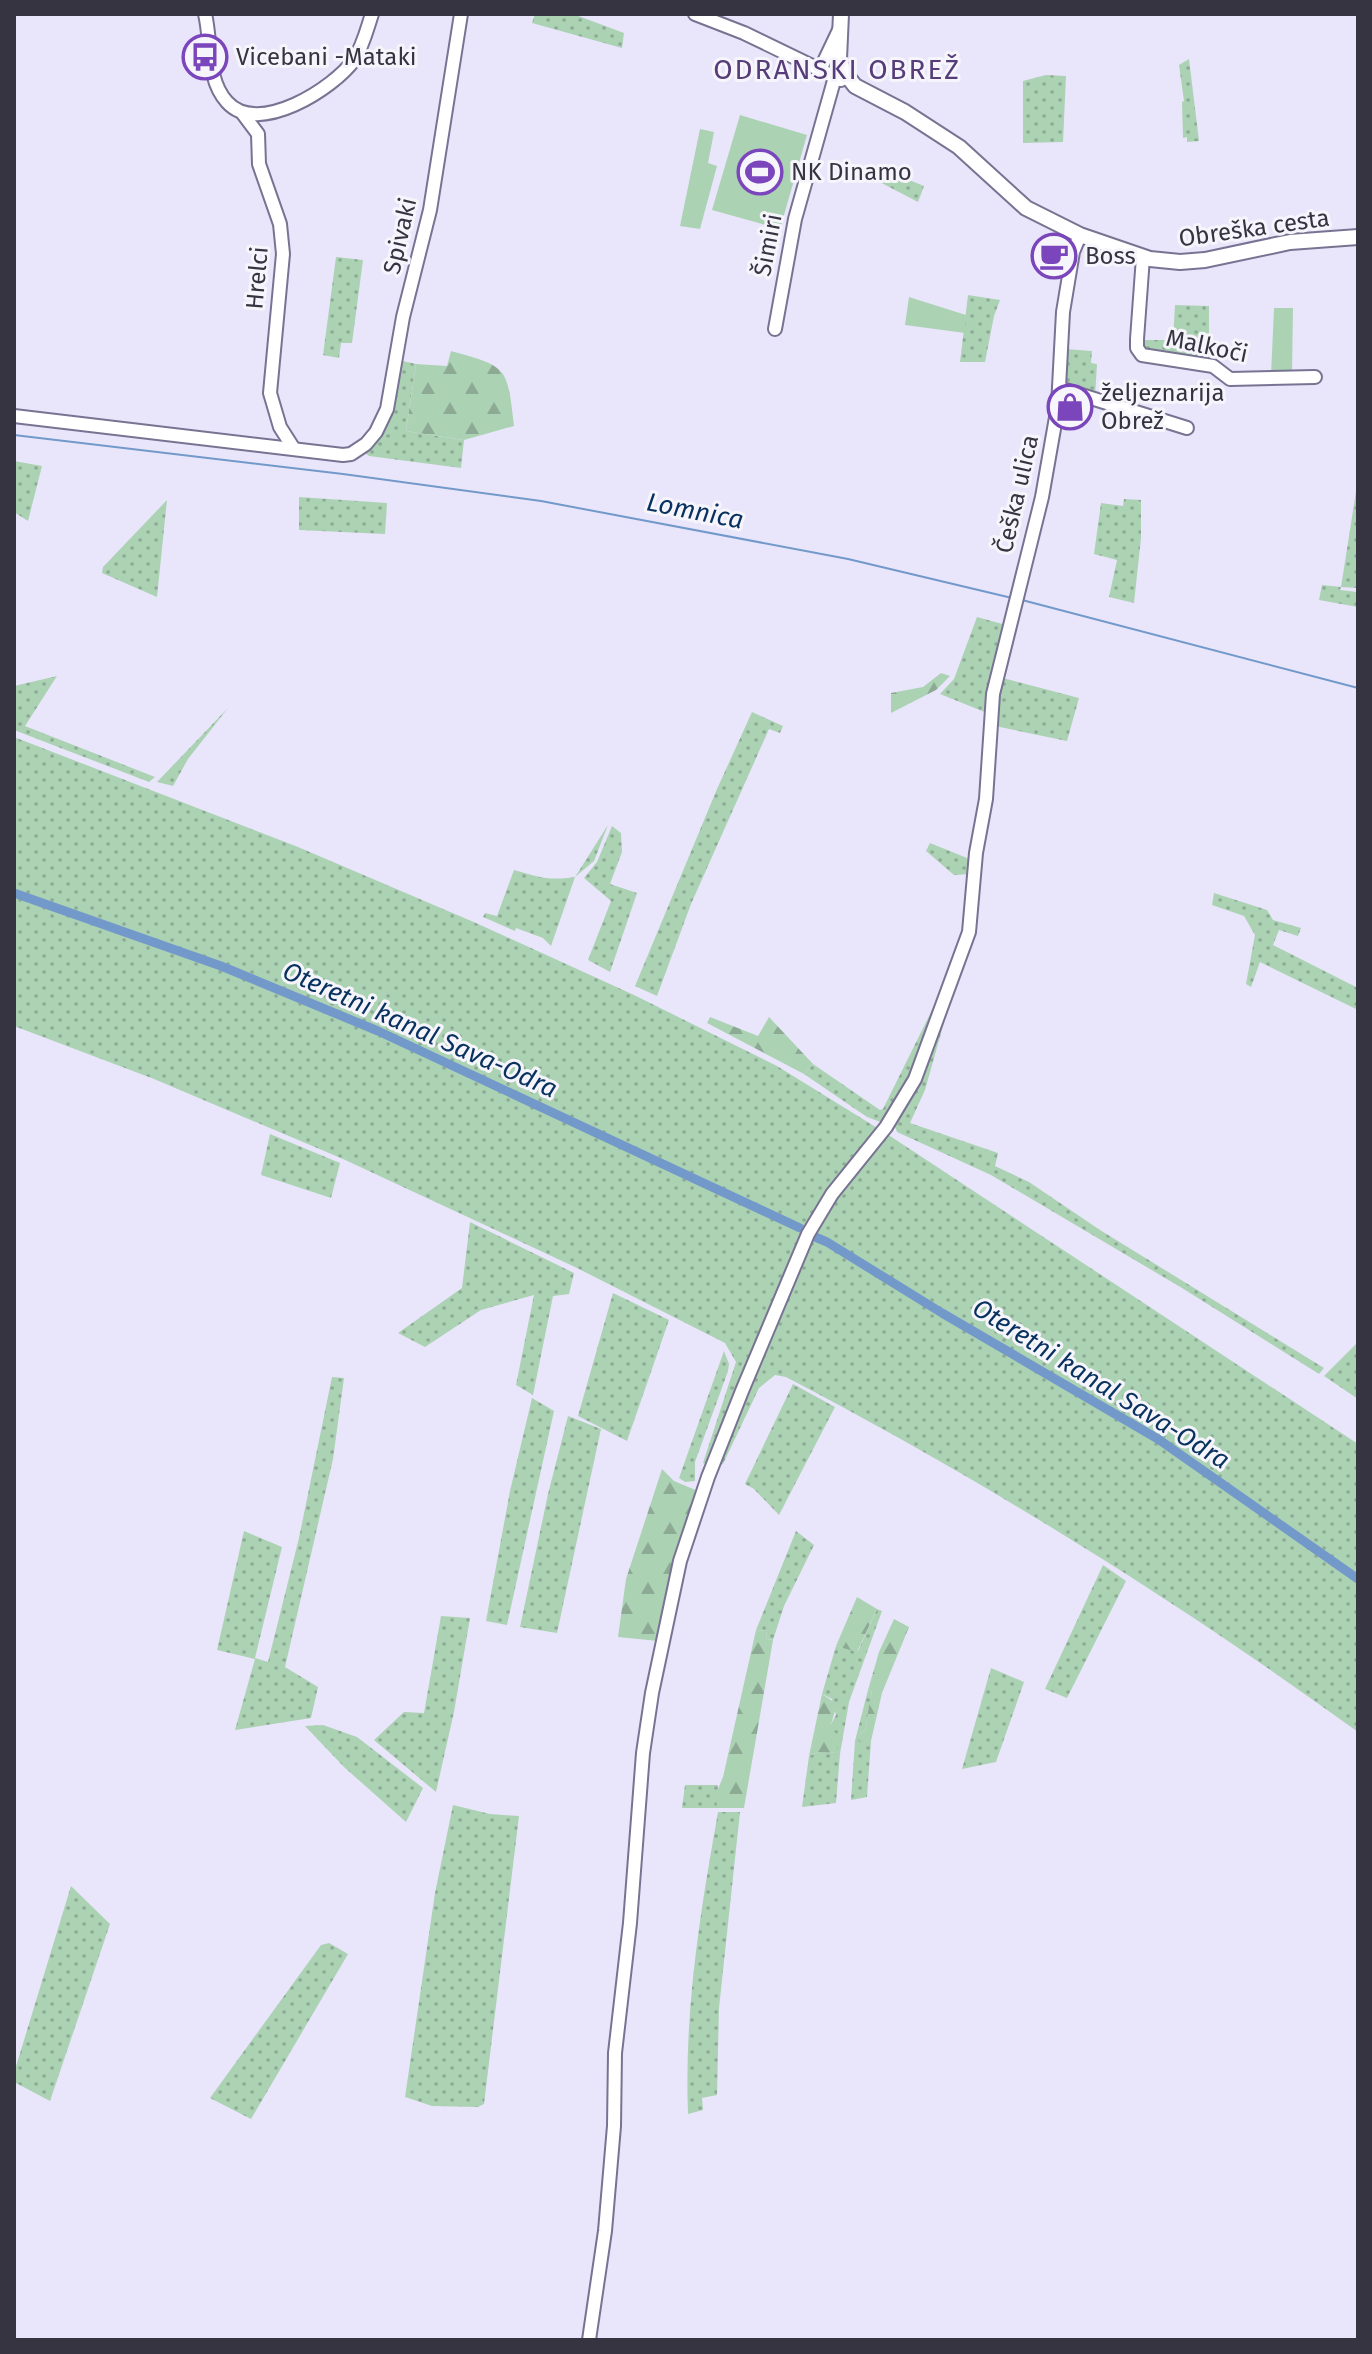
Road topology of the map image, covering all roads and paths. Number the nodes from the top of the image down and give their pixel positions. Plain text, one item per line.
1 (205, 14) edge
2 (372, 14) edge
3 (461, 14) edge
4 (695, 14) edge
5 (841, 14) edge
6 (839, 30) junction
7 (820, 70) junction
8 (835, 77) junction
9 (859, 90) junction
10 (284, 111) junction
11 (243, 114) junction
12 (258, 134) junction
13 (1080, 235) junction
14 (1358, 237) edge
15 (1143, 257) junction
16 (775, 329) dead end
17 (1315, 377) dead end
18 (1059, 388) junction
19 (14, 416) edge
20 (1187, 428) dead end
21 (294, 449) junction
22 (589, 2340) edge

1 - 11 street
2 - 10 street
3 - 21 street, Spivaki
4 - 7 street, Obreška cesta
5 - 6 main road
6 - 7 street
6 - 9 main road
7 - 8 street, Obreška cesta
8 - 9 street, Obreška cesta
8 - 16 street, Šimiri
9 - 13 main road, Obreška cesta
10 - 11 street
10 - 12 street
11 - 12 street
12 - 21 street, Hrelci
13 - 15 main road, Obreška cesta
13 - 18 street, Češka ulica
14 - 15 main road, Obreška cesta
15 - 17 street, Malkoči
18 - 20 street
18 - 22 street, Češka ulica
19 - 21 street

